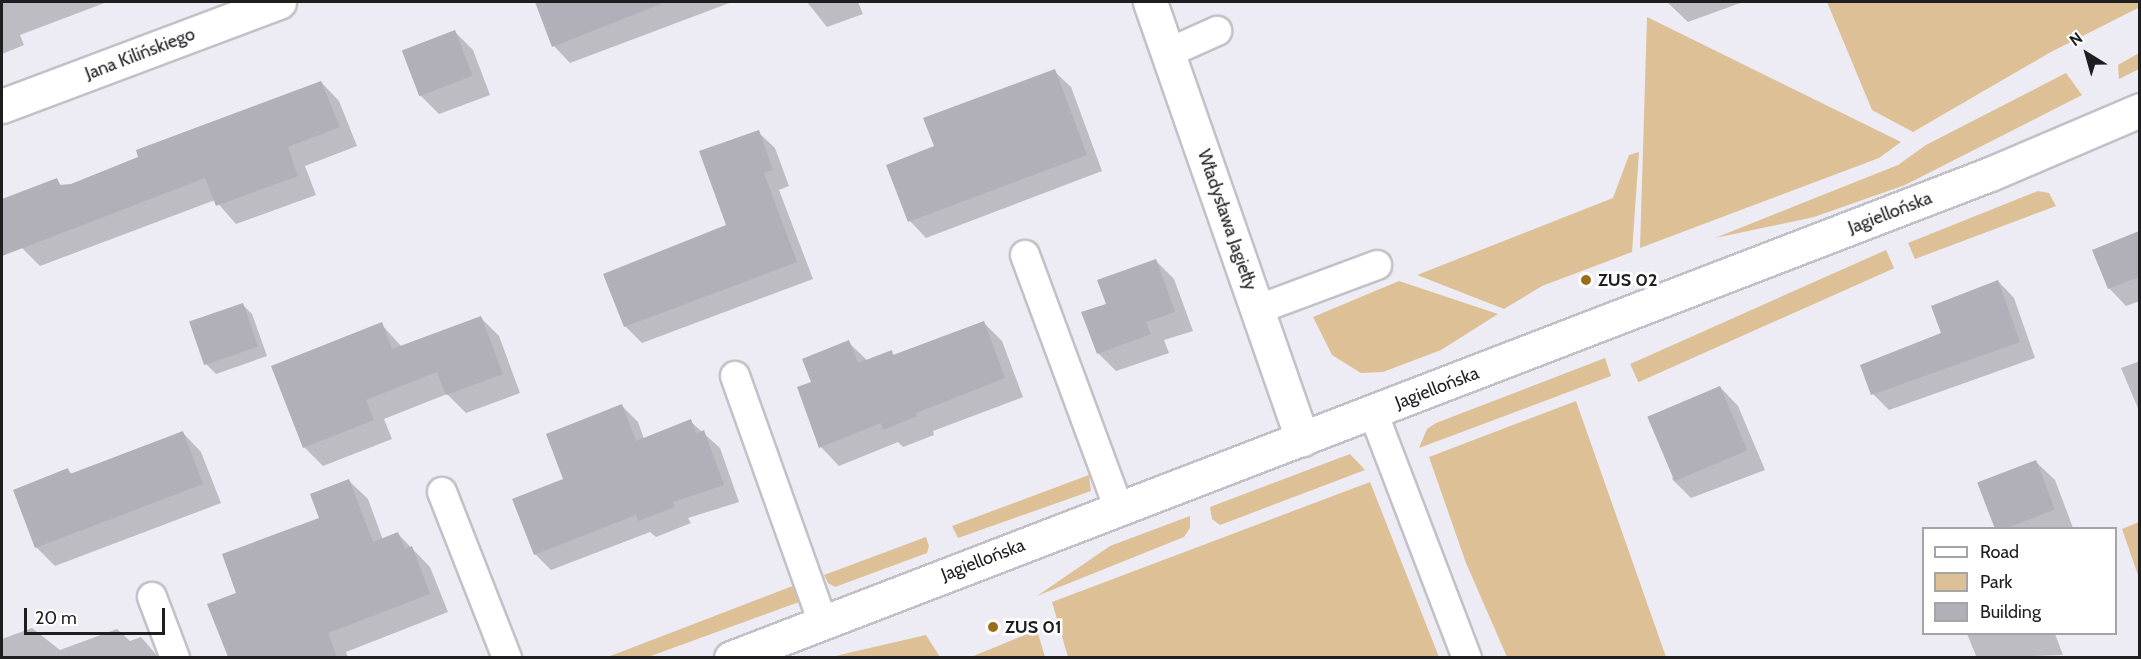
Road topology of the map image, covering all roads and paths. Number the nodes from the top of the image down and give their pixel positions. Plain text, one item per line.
1 (279, 2) edge
2 (1150, 2) edge
3 (1217, 31) dead end
4 (1168, 53) junction
5 (2, 106) edge
6 (2139, 110) edge
7 (1025, 255) dead end
8 (1377, 265) dead end
9 (1259, 309) junction
10 (735, 376) dead end
11 (1373, 412) junction
12 (1302, 439) junction
13 (442, 492) dead end
14 (1119, 509) junction
15 (152, 597) dead end
16 (823, 622) junction
17 (176, 657) edge
18 (507, 657) edge
19 (731, 657) edge
20 (1467, 657) edge

1 - 5 main road, Jana Kilińskiego
2 - 4 main road, Władysława Jagiełły
3 - 4 lane
4 - 9 main road, Władysława Jagiełły
6 - 11 main road, Jagiellońska
7 - 14 lane
8 - 9 lane
9 - 12 main road, Władysława Jagiełły
10 - 16 lane
11 - 12 main road, Jagiellońska
11 - 20 lane
12 - 14 main road, Jagiellońska
13 - 18 lane
14 - 16 main road, Jagiellońska
15 - 17 lane
16 - 19 main road, Jagiellońska

